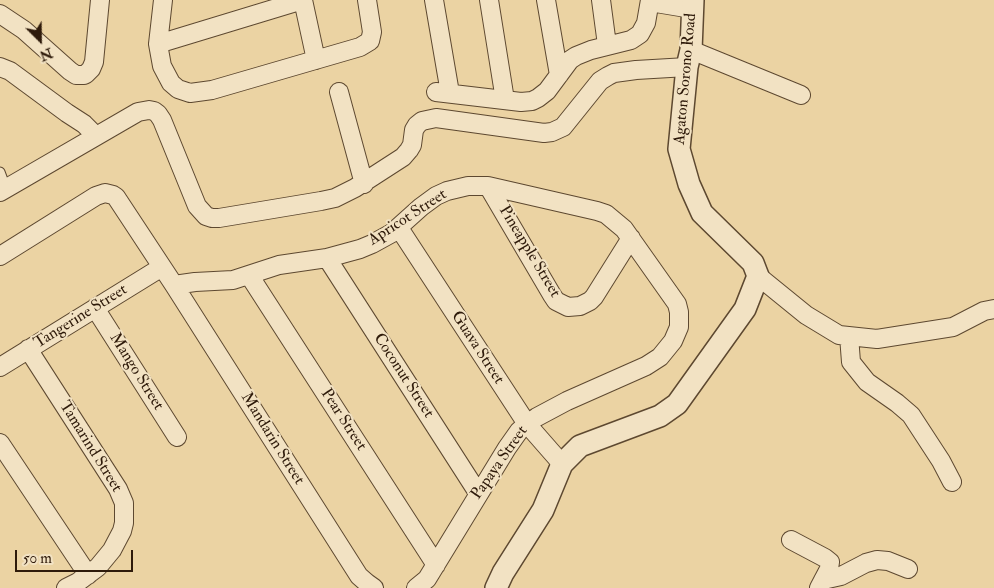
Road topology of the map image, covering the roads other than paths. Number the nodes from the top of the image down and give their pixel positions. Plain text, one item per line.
1 (100, 0) edge
2 (162, 0) edge
3 (303, 0) edge
4 (367, 0) edge
5 (434, 0) edge
6 (489, 0) edge
7 (546, 0) edge
8 (601, 0) edge
9 (650, 1) edge
10 (692, 4) edge
11 (0, 14) edge
12 (158, 44) junction
13 (607, 45) junction
14 (689, 58) junction
15 (316, 60) junction
16 (0, 67) edge
17 (559, 75) junction
18 (339, 92) dead end
19 (801, 95) dead end
20 (505, 100) junction
21 (96, 136) junction
22 (2, 184) edge
23 (364, 184) junction
24 (488, 186) junction
25 (399, 228) junction
26 (631, 238) junction
27 (0, 256) edge
28 (327, 258) junction
29 (162, 267) junction
30 (249, 275) junction
31 (758, 276) junction
32 (174, 285) junction
33 (95, 308) junction
34 (994, 309) edge
35 (680, 319) joint
36 (849, 336) junction
37 (28, 349) junction
38 (0, 366) edge
39 (527, 424) junction
40 (177, 437) dead end
41 (0, 442) edge
42 (562, 464) junction
43 (952, 482) dead end
44 (478, 493) junction
45 (791, 540) dead end
46 (436, 565) junction
47 (908, 569) dead end
48 (88, 575) junction
49 (821, 584) edge
50 (66, 588) edge
51 (374, 588) edge
52 (416, 588) edge
53 (496, 588) edge

1 - 11 street
2 - 12 street
3 - 12 street
3 - 15 street
4 - 15 street
5 - 20 street
6 - 20 street
7 - 17 street
8 - 13 street
9 - 10 street
9 - 13 street
10 - 14 street, Agaton Sorono Road
12 - 15 street
13 - 17 street
14 - 19 street
14 - 23 street
14 - 31 street, Agaton Sorono Road
16 - 21 street
17 - 20 street
18 - 23 street
21 - 22 street
21 - 23 street
24 - 25 street, Apricot Street
24 - 26 street, Apricot Street
24 - 26 street, Pineapple Street
25 - 28 street, Apricot Street
25 - 39 street, Guava Street
26 - 35 street, Apricot Street
27 - 29 street
28 - 30 street, Apricot Street
28 - 44 street, Coconut Street
29 - 32 street
29 - 33 street, Tangerine Street
30 - 32 street, Apricot Street
30 - 46 street, Pear Street
31 - 36 street
31 - 42 street
32 - 51 street, Mandarin Street
33 - 37 street, Tangerine Street
33 - 40 street, Mango Street
34 - 36 street
35 - 39 street, Papaya Street
36 - 43 street
37 - 38 street, Tangerine Street
37 - 48 street, Tamarind Street
39 - 42 street, Guava Street
39 - 44 street, Papaya Street
41 - 48 street
42 - 53 street
44 - 46 street, Papaya Street
45 - 49 street
46 - 52 street, Papaya Street
47 - 49 street
48 - 50 street, Tamarind Street

